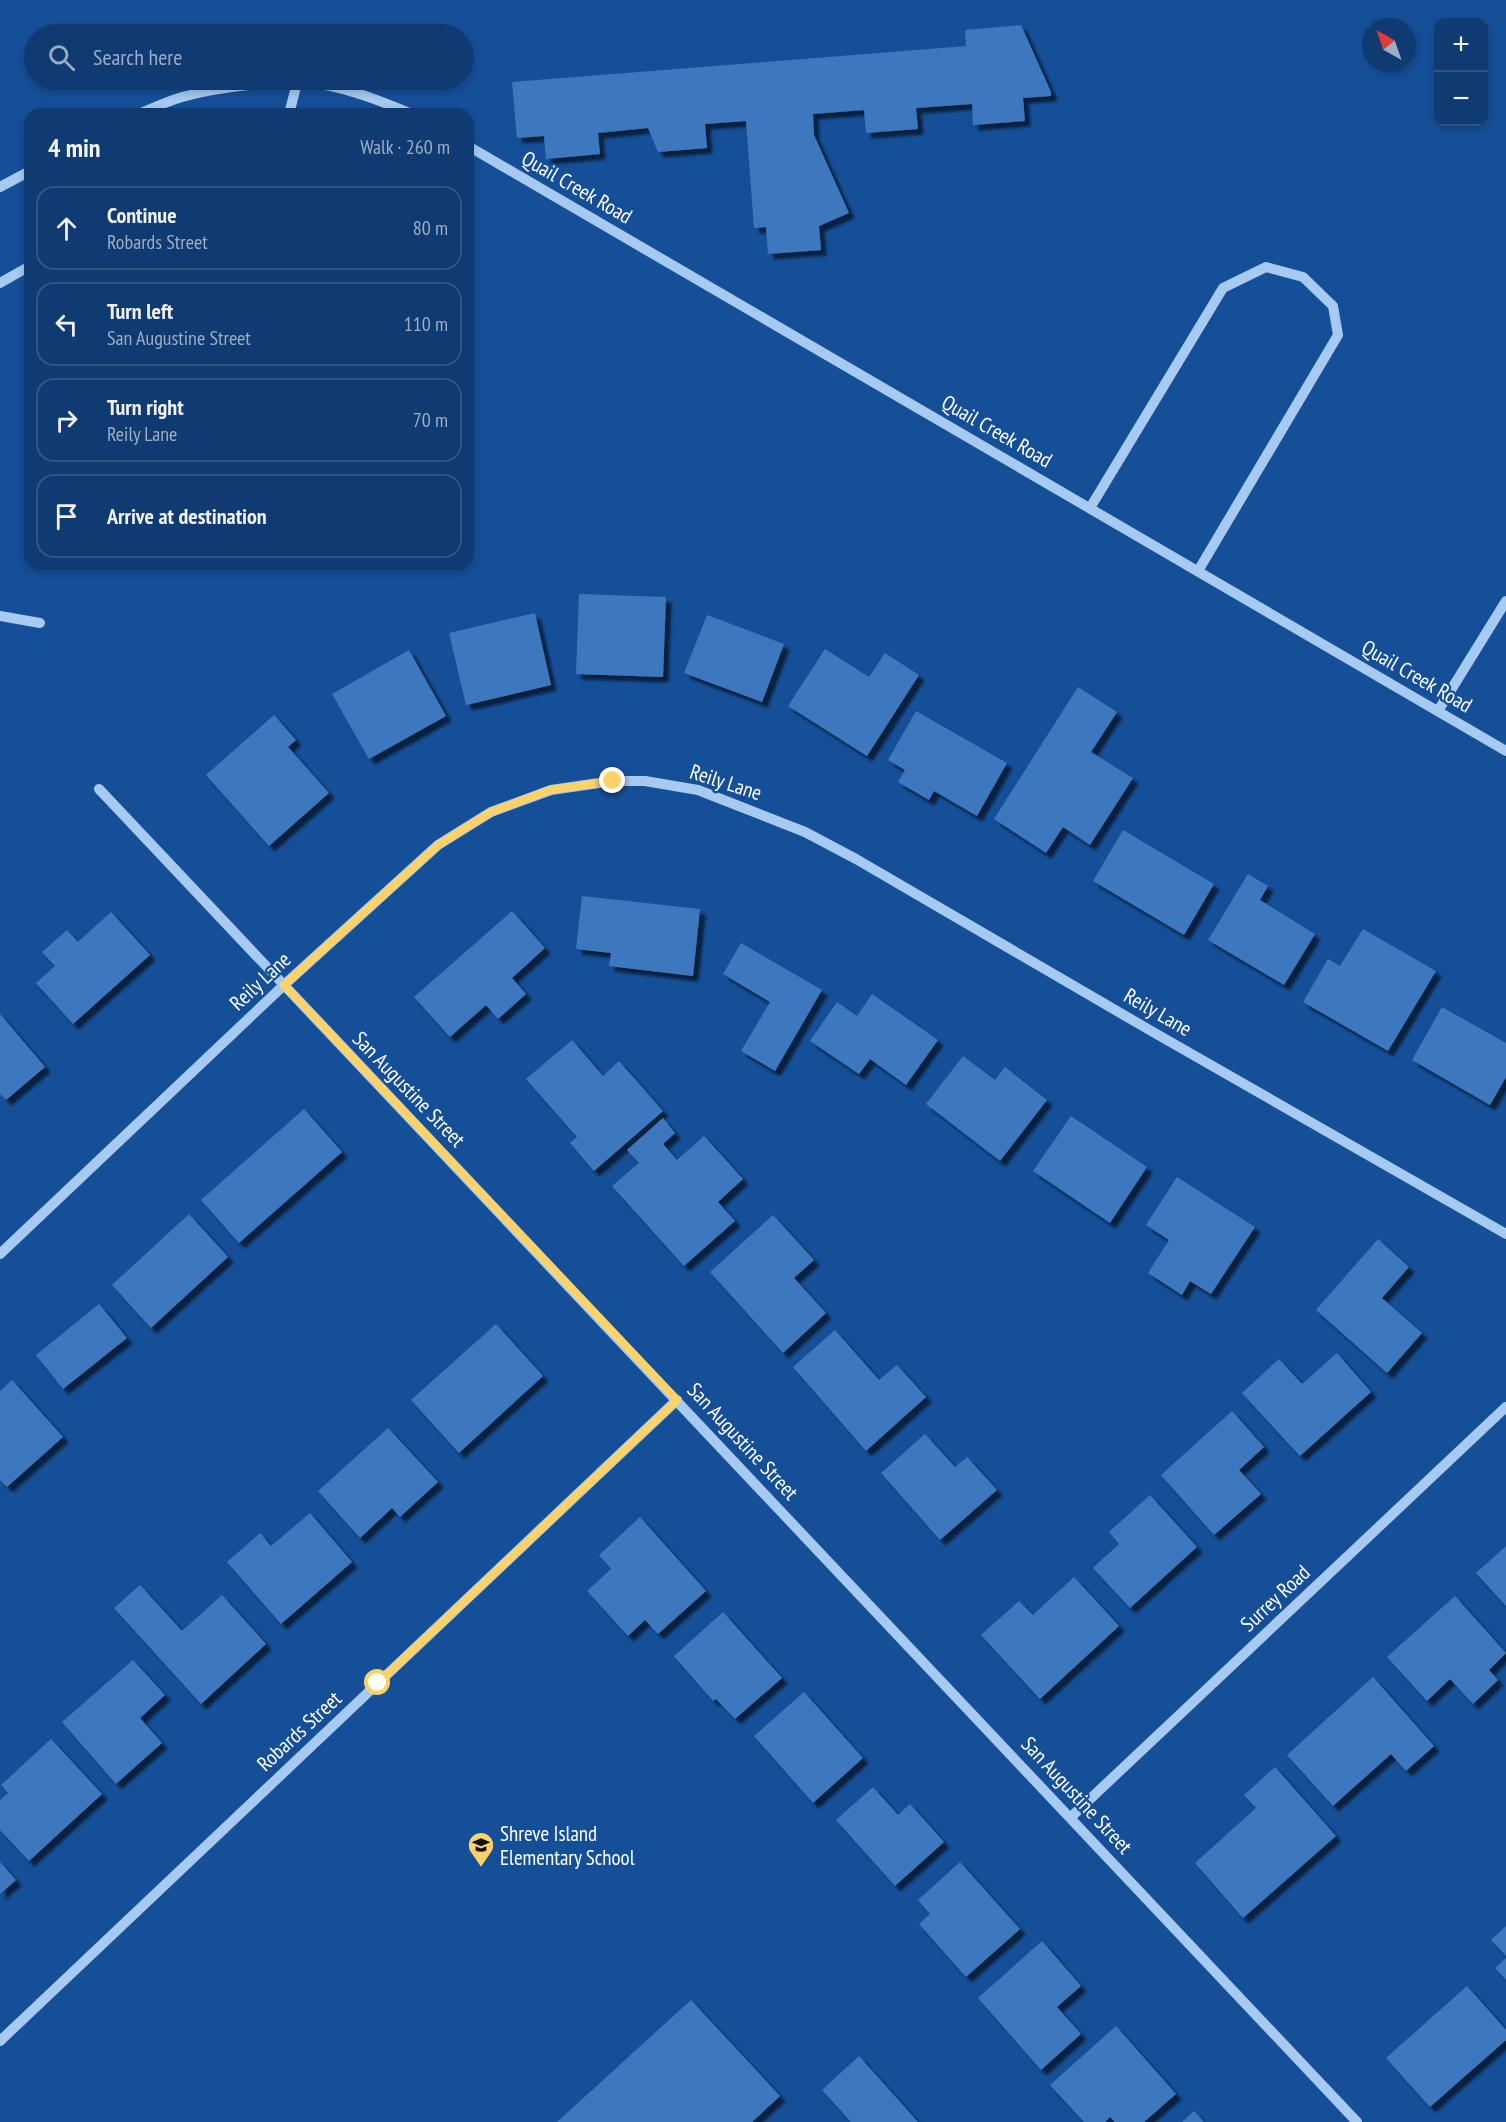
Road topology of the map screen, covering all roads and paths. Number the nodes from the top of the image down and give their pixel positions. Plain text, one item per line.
1 (215, 90) edge
2 (295, 90) edge
3 (341, 90) edge
4 (155, 108) edge
5 (291, 108) edge
6 (398, 108) edge
7 (474, 149) edge
8 (24, 174) edge
9 (0, 187) edge
10 (24, 269) edge
11 (0, 283) edge
12 (1090, 508) junction
13 (1198, 571) junction
14 (1506, 601) edge
15 (0, 616) edge
16 (40, 623) dead end
17 (1438, 711) junction
18 (1506, 751) edge
19 (99, 789) dead end
20 (284, 985) junction
21 (1506, 1234) edge
22 (0, 1254) edge
23 (677, 1400) junction
24 (1506, 1407) edge
25 (1071, 1816) junction
26 (0, 2041) edge
27 (1357, 2122) edge

1 - 4 street
2 - 5 street
3 - 6 street
7 - 12 street, Quail Creek Road
8 - 9 street
10 - 11 street
12 - 13 street, Quail Creek Road
12 - 13 street
13 - 17 street, Quail Creek Road
14 - 17 street
15 - 16 street
17 - 18 street, Quail Creek Road
19 - 20 street, San Augustine Street
20 - 21 street, Reily Lane
20 - 22 street, Reily Lane
20 - 23 street, San Augustine Street
23 - 25 street, San Augustine Street
23 - 26 street, Robards Street
24 - 25 street, Surrey Road
25 - 27 street, San Augustine Street

